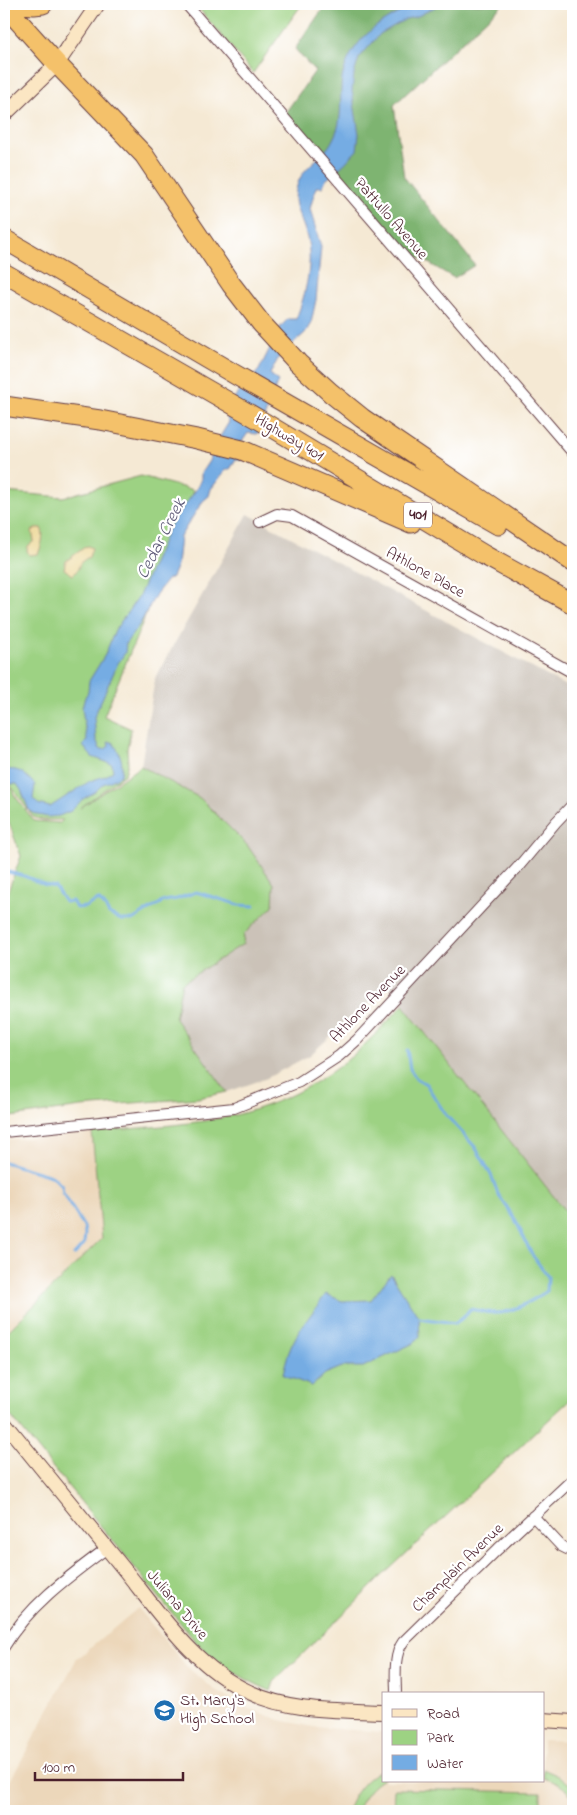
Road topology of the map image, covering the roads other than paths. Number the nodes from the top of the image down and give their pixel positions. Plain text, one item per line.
1 (21, 4) edge
2 (43, 4) edge
3 (98, 4) edge
4 (186, 4) edge
5 (4, 5) edge
6 (57, 64) junction
7 (4, 115) edge
8 (4, 239) edge
9 (4, 273) edge
10 (4, 406) edge
11 (573, 453) edge
12 (260, 522) dead end
13 (484, 555) junction
14 (573, 562) edge
15 (573, 568) edge
16 (573, 604) edge
17 (573, 673) edge
18 (573, 804) edge
19 (4, 1132) edge
20 (4, 1422) edge
21 (573, 1479) edge
22 (533, 1516) junction
23 (107, 1548) junction
24 (573, 1552) edge
25 (4, 1647) edge
26 (396, 1692) edge
27 (382, 1712) edge
28 (544, 1720) edge
29 (573, 1722) edge

1 - 2 highway
3 - 6 street
4 - 11 street, Pattullo Avenue
5 - 6 highway
6 - 7 street
6 - 14 highway
8 - 15 highway, Highway 401 / 401
9 - 13 highway, Highway 401 / 401
10 - 13 highway
12 - 17 street, Athlone Place
13 - 16 highway, Highway 401 / 401
18 - 19 street, Athlone Avenue
20 - 23 street, Juliana Drive
21 - 22 street, Champlain Avenue
22 - 24 street
22 - 26 street, Champlain Avenue
23 - 25 street
23 - 27 street, Juliana Drive
28 - 29 street

